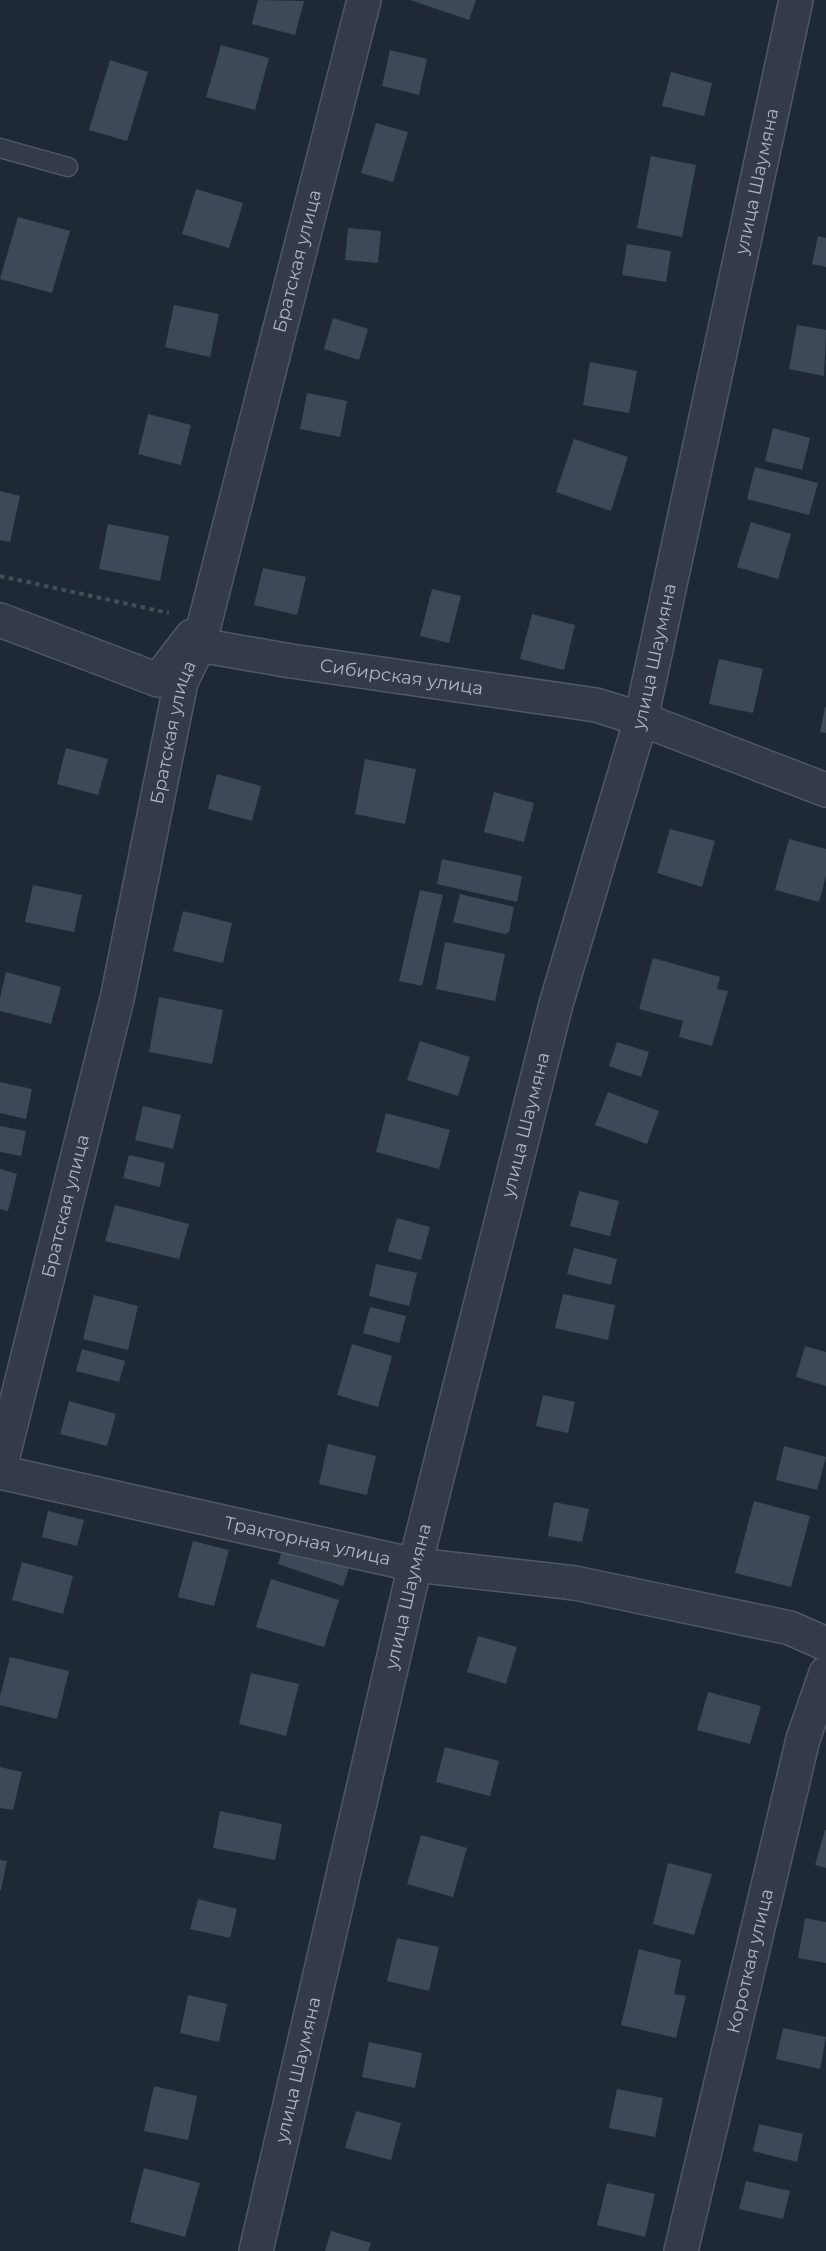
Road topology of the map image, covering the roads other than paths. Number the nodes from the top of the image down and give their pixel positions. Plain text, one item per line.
1 (364, 0) edge
2 (796, 0) edge
3 (0, 148) edge
4 (68, 167) dead end
5 (0, 620) edge
6 (202, 633) junction
7 (641, 719) junction
8 (826, 790) edge
9 (0, 1470) edge
10 (415, 1565) junction
11 (826, 1644) edge
12 (826, 1673) edge
13 (256, 2251) edge
14 (681, 2251) edge

1 - 6 street, Братская улица
2 - 7 street, улица Шаумяна
3 - 4 lane
5 - 6 street, Сибирская улица
6 - 7 street, Сибирская улица
6 - 9 street, Братская улица
7 - 8 street, Сибирская улица
7 - 10 street, улица Шаумяна
9 - 10 street, Тракторная улица
10 - 11 street, Тракторная улица
10 - 13 street, улица Шаумяна
12 - 14 street, Короткая улица

